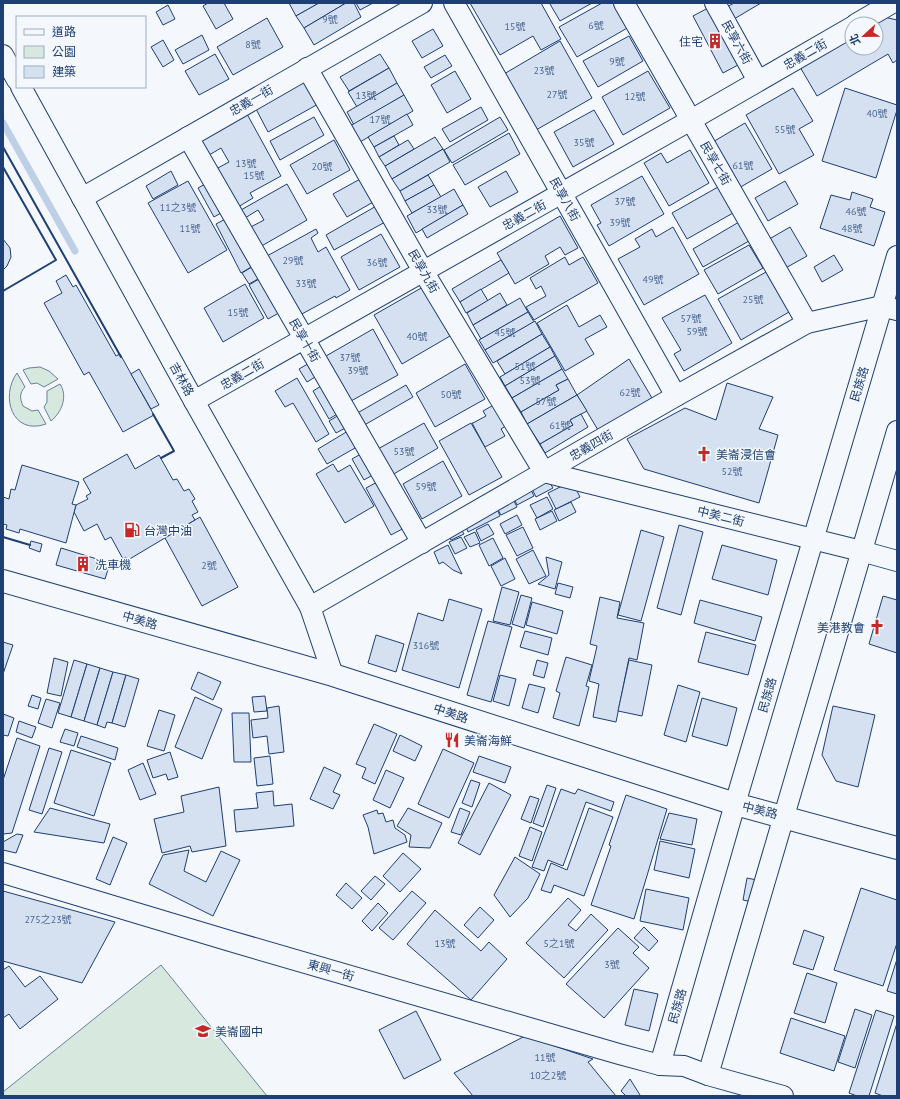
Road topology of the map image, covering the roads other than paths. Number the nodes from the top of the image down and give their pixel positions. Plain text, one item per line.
1 (422, 3) edge
2 (454, 3) edge
3 (624, 3) edge
4 (715, 3) edge
5 (892, 3) edge
6 (870, 16) edge
7 (844, 31) edge
8 (3, 55) edge
9 (307, 68) junction
10 (16, 78) edge
11 (758, 81) junction
12 (22, 88) edge
13 (691, 120) junction
14 (188, 137) junction
15 (562, 194) junction
16 (82, 198) junction
17 (897, 256) edge
18 (423, 271) junction
19 (890, 308) edge
20 (807, 323) junction
21 (304, 338) junction
22 (676, 396) junction
23 (194, 401) junction
24 (897, 431) edge
25 (544, 472) junction
26 (813, 538) junction
27 (422, 543) junction
28 (861, 550) junction
29 (897, 561) edge
30 (3, 582) edge
31 (310, 607) junction
32 (333, 675) junction
33 (735, 804) junction
34 (784, 816) junction
35 (897, 848) edge
36 (3, 873) edge
37 (660, 1065) junction
38 (708, 1075) junction
39 (783, 1096) edge

1 - 9 street, 忠義一街
2 - 15 street, 民享八街
3 - 13 street, 民享七街
4 - 11 street, 民享六街
5 - 6 street
7 - 11 street, 忠義二街
8 - 10 street
9 - 14 street, 忠義一街
9 - 18 street, 民享九街
11 - 13 street, 忠義二街
12 - 16 street, 吉林路
13 - 15 street, 忠義二街
13 - 20 street, 民享七街
14 - 16 street, 忠義一街
14 - 21 street, 民享十街
15 - 18 street, 忠義二街
15 - 22 street, 民享八街
16 - 23 street, 吉林路
17 - 19 street, 民族路
18 - 21 street, 忠義二街
18 - 25 street, 民享九街
19 - 20 street, 忠義四街
19 - 26 street, 民族路
20 - 22 street, 忠義四街
21 - 23 street, 忠義二街
21 - 27 street, 民享十街
22 - 25 street, 忠義四街
23 - 31 street, 吉林路
24 - 28 street
25 - 26 street, 中美二街
25 - 27 street, 忠義四街
26 - 28 street, 中美二街
26 - 33 street, 民族路
27 - 31 street, 忠義四街
28 - 29 street, 中美二街
28 - 34 street
30 - 32 street, 中美路
31 - 32 street, 吉林路
32 - 33 street, 中美路
33 - 34 street, 中美路
33 - 37 street, 民族路
34 - 35 street, 中美路
34 - 38 street
36 - 37 street, 東興一街
37 - 38 street
38 - 39 street

